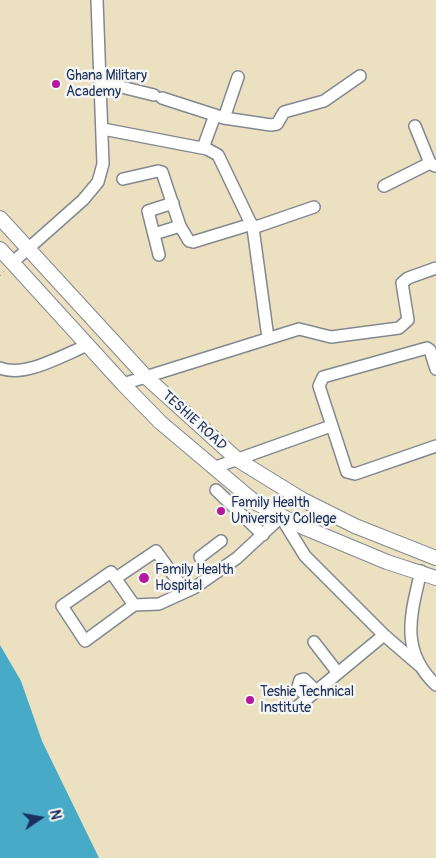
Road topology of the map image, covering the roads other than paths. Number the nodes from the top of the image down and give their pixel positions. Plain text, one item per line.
1 (97, 0) edge
2 (238, 76) dead end
3 (360, 76) dead end
4 (101, 82) junction
5 (219, 116) junction
6 (415, 126) dead end
7 (103, 128) junction
8 (203, 148) junction
9 (433, 165) edge
10 (123, 179) dead end
11 (384, 186) dead end
12 (173, 203) junction
13 (314, 207) dead end
14 (0, 218) edge
15 (180, 226) junction
16 (252, 226) junction
17 (154, 234) junction
18 (0, 249) edge
19 (29, 249) junction
20 (159, 255) dead end
21 (12, 262) junction
22 (436, 268) edge
23 (268, 338) junction
24 (88, 345) junction
25 (435, 363) edge
26 (0, 368) edge
27 (146, 377) junction
28 (123, 384) junction
29 (331, 426) junction
30 (436, 446) edge
31 (238, 460) junction
32 (213, 468) junction
33 (216, 490) dead end
34 (281, 517) junction
35 (263, 535) junction
36 (221, 541) dead end
37 (200, 557) dead end
38 (436, 558) edge
39 (421, 571) junction
40 (116, 578) junction
41 (436, 578) edge
42 (185, 592) junction
43 (134, 605) junction
44 (384, 634) junction
45 (314, 642) dead end
46 (420, 666) junction
47 (338, 673) junction
48 (436, 685) edge
49 (297, 707) dead end

1 - 4 street
2 - 5 street
3 - 5 street
4 - 5 street
4 - 7 street
5 - 8 street
6 - 9 street
7 - 8 street
7 - 19 street
8 - 16 street
9 - 11 street
10 - 12 street
12 - 15 street
12 - 17 street
13 - 16 street
14 - 19 main road, TESHIE ROAD
15 - 16 street
15 - 17 street
16 - 23 street
17 - 20 street
18 - 21 main road, TESHIE ROAD
19 - 21 street
19 - 27 main road, TESHIE ROAD
21 - 24 main road, TESHIE ROAD
22 - 23 street
23 - 27 street
24 - 26 street
24 - 28 main road, TESHIE ROAD
25 - 29 street
27 - 28 street
27 - 31 main road, TESHIE ROAD
28 - 32 main road, TESHIE ROAD
29 - 30 street
29 - 31 street
31 - 32 street
31 - 38 main road, TESHIE ROAD
32 - 34 main road, TESHIE ROAD
33 - 35 street
34 - 35 street
34 - 39 main road, TESHIE ROAD
34 - 44 street
35 - 42 street
36 - 37 street
39 - 41 main road, TESHIE ROAD
39 - 46 street
40 - 42 street
40 - 43 street
40 - 43 street
42 - 43 street
44 - 46 street
44 - 47 street
45 - 47 street
46 - 48 street
47 - 49 street

